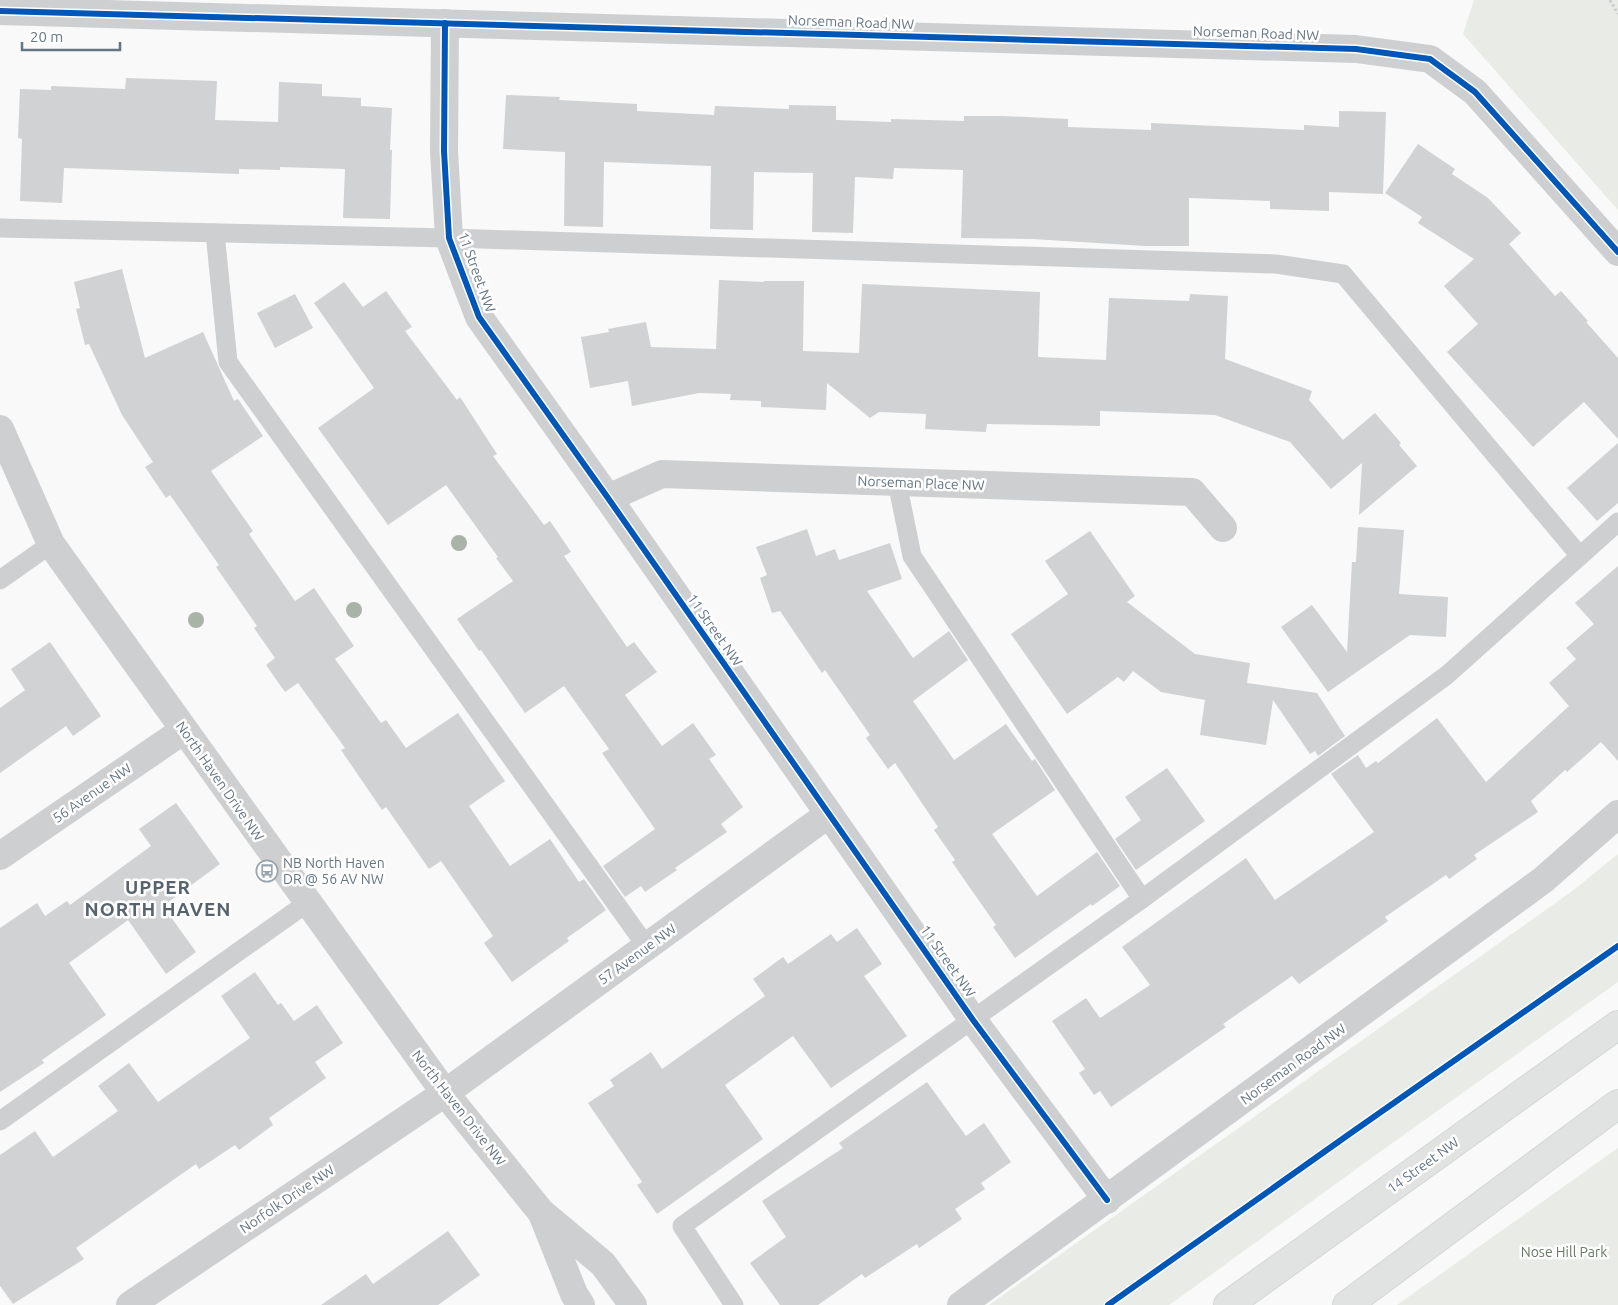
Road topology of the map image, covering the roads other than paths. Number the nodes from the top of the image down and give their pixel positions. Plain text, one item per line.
1 (0, 11) edge
2 (445, 23) junction
3 (0, 228) edge
4 (215, 233) junction
5 (449, 238) junction
6 (1618, 252) edge
7 (0, 428) edge
8 (896, 482) junction
9 (608, 498) junction
10 (1618, 522) edge
11 (1223, 528) dead end
12 (52, 544) junction
13 (1580, 556) junction
14 (0, 580) edge
15 (184, 730) junction
16 (829, 814) junction
17 (1618, 814) edge
18 (0, 856) edge
19 (1142, 899) junction
20 (307, 903) junction
21 (647, 947) junction
22 (973, 1020) junction
23 (1618, 1025) edge
24 (444, 1093) junction
25 (1618, 1104) edge
26 (0, 1121) edge
27 (1107, 1200) junction
28 (541, 1212) junction
29 (130, 1305) edge
30 (581, 1305) edge
31 (633, 1305) edge
32 (734, 1305) edge
33 (961, 1305) edge
34 (1228, 1305) edge
35 (1347, 1305) edge

1 - 2 street, Norseman Road NW
2 - 5 street, 11 Street NW
2 - 6 street, Norseman Road NW
3 - 4 lane
4 - 5 lane
4 - 21 lane
5 - 9 street, 11 Street NW
5 - 13 lane
7 - 12 street, North Haven Drive NW
8 - 9 street, Norseman Place NW
8 - 11 street, Norseman Place NW
8 - 19 lane
9 - 16 street, 11 Street NW
10 - 13 lane
12 - 14 lane
12 - 15 street, North Haven Drive NW
13 - 19 lane
15 - 18 street, 56 Avenue NW
15 - 20 street, North Haven Drive NW
16 - 21 street, 57 Avenue NW
16 - 22 street, 11 Street NW
17 - 27 street, Norseman Road NW
19 - 22 lane
20 - 24 street, North Haven Drive NW
20 - 26 lane
21 - 24 street, 57 Avenue NW
22 - 27 street, 11 Street NW
22 - 32 lane
23 - 34 main road, 14 Street NW
24 - 28 street, North Haven Drive NW
24 - 29 street, Norfolk Drive NW
25 - 35 main road
27 - 33 street, Norseman Road NW
28 - 30 street, North Haven Drive NW
28 - 31 street, North Haven Drive NW

